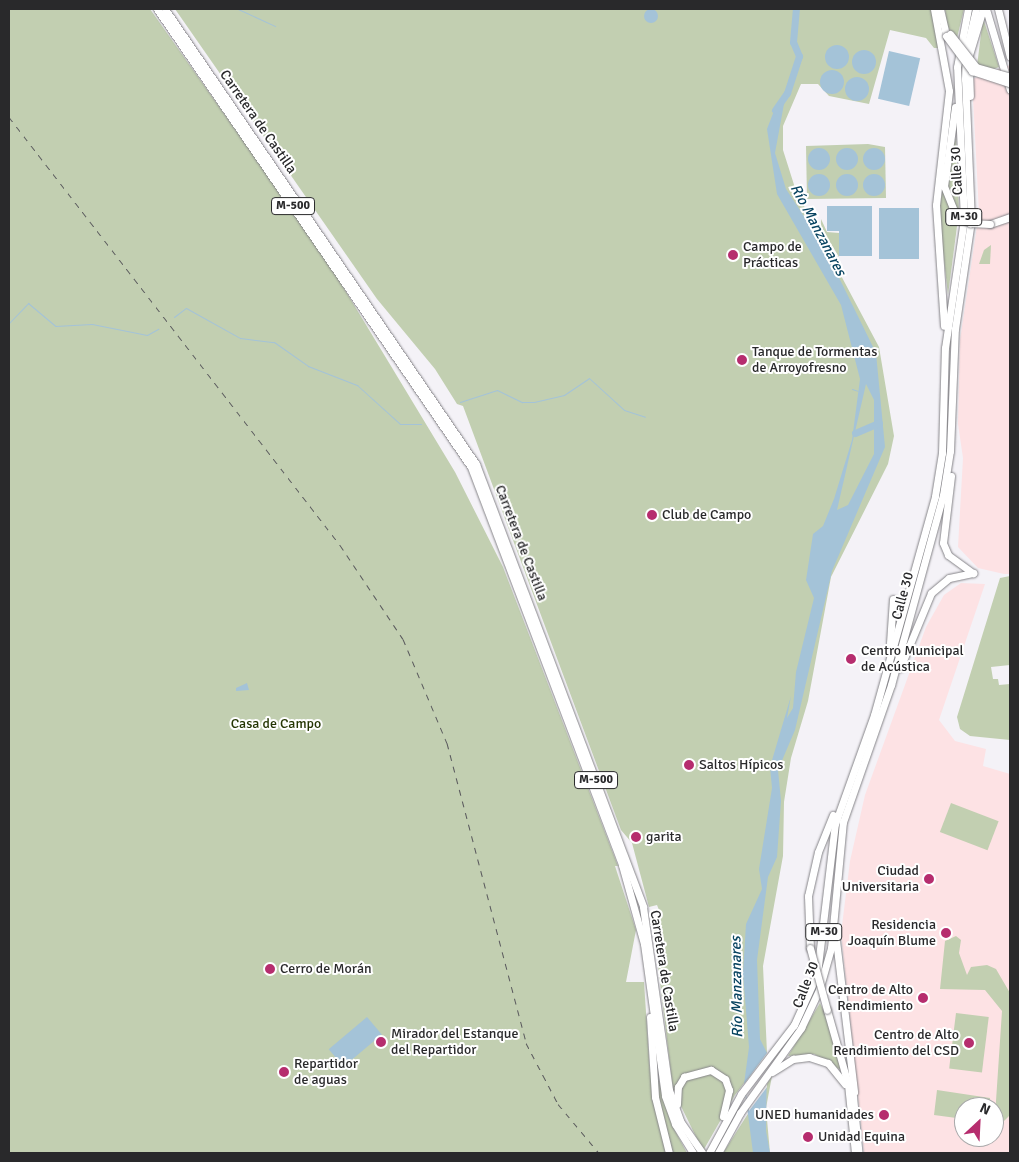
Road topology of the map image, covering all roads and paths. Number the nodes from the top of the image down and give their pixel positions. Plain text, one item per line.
1 (158, 9) edge
2 (166, 9) edge
3 (934, 9) edge
4 (942, 9) edge
5 (968, 9) edge
6 (976, 9) edge
7 (984, 10) edge
8 (998, 12) edge
9 (948, 35) junction
10 (1010, 37) edge
11 (1010, 57) edge
12 (1010, 77) edge
13 (1010, 83) edge
14 (956, 85) junction
15 (1010, 90) edge
16 (971, 201) junction
17 (1010, 217) edge
18 (945, 348) junction
19 (432, 400) junction
20 (944, 418) junction
21 (453, 430) junction
22 (950, 451) junction
23 (937, 454) dead end
24 (894, 599) dead end
25 (889, 663) junction
26 (891, 685) junction
27 (841, 802) junction
28 (834, 882) junction
29 (648, 967) junction
30 (767, 1076) junction
31 (854, 1092) joint
32 (851, 1112) junction
33 (694, 1149) edge
34 (669, 1153) edge
35 (702, 1153) edge
36 (708, 1153) edge
37 (718, 1153) edge
38 (855, 1153) edge
39 (860, 1153) edge

1 - 19 highway, Carretera de Castilla / M-500
2 - 19 highway, Carretera de Castilla / M-500
3 - 18 highway
4 - 9 highway
5 - 14 highway, Calle 30 / M-30
6 - 16 highway, Calle 30 / M-30
7 - 15 highway
7 - 16 highway
8 - 10 highway
8 - 11 highway
9 - 12 highway, bridge
9 - 13 highway, bridge
14 - 17 highway, bridge
14 - 18 highway, Calle 30 / M-30
16 - 22 highway, Calle 30 / M-30
18 - 20 highway, Calle 30 / M-30
19 - 21 highway, Carretera de Castilla / M-500
20 - 23 highway
20 - 25 highway, Calle 30 / M-30
21 - 29 highway, Carretera de Castilla / M-500
21 - 33 highway, Carretera de Castilla / M-500
22 - 26 highway, Calle 30 / M-30
22 - 26 highway
24 - 25 highway
25 - 27 highway, Calle 30 / M-30
26 - 28 highway, Calle 30 / M-30
27 - 32 highway, bridge
27 - 36 highway, Calle 30 / M-30
28 - 30 highway, Calle 30 / M-30
28 - 31 highway
29 - 33 highway, Carretera de Castilla / M-500
29 - 34 highway
30 - 32 highway
30 - 37 highway, Calle 30 / M-30
31 - 39 main road
32 - 38 highway
33 - 35 highway, Carretera de Castilla / M-500
33 - 36 highway

